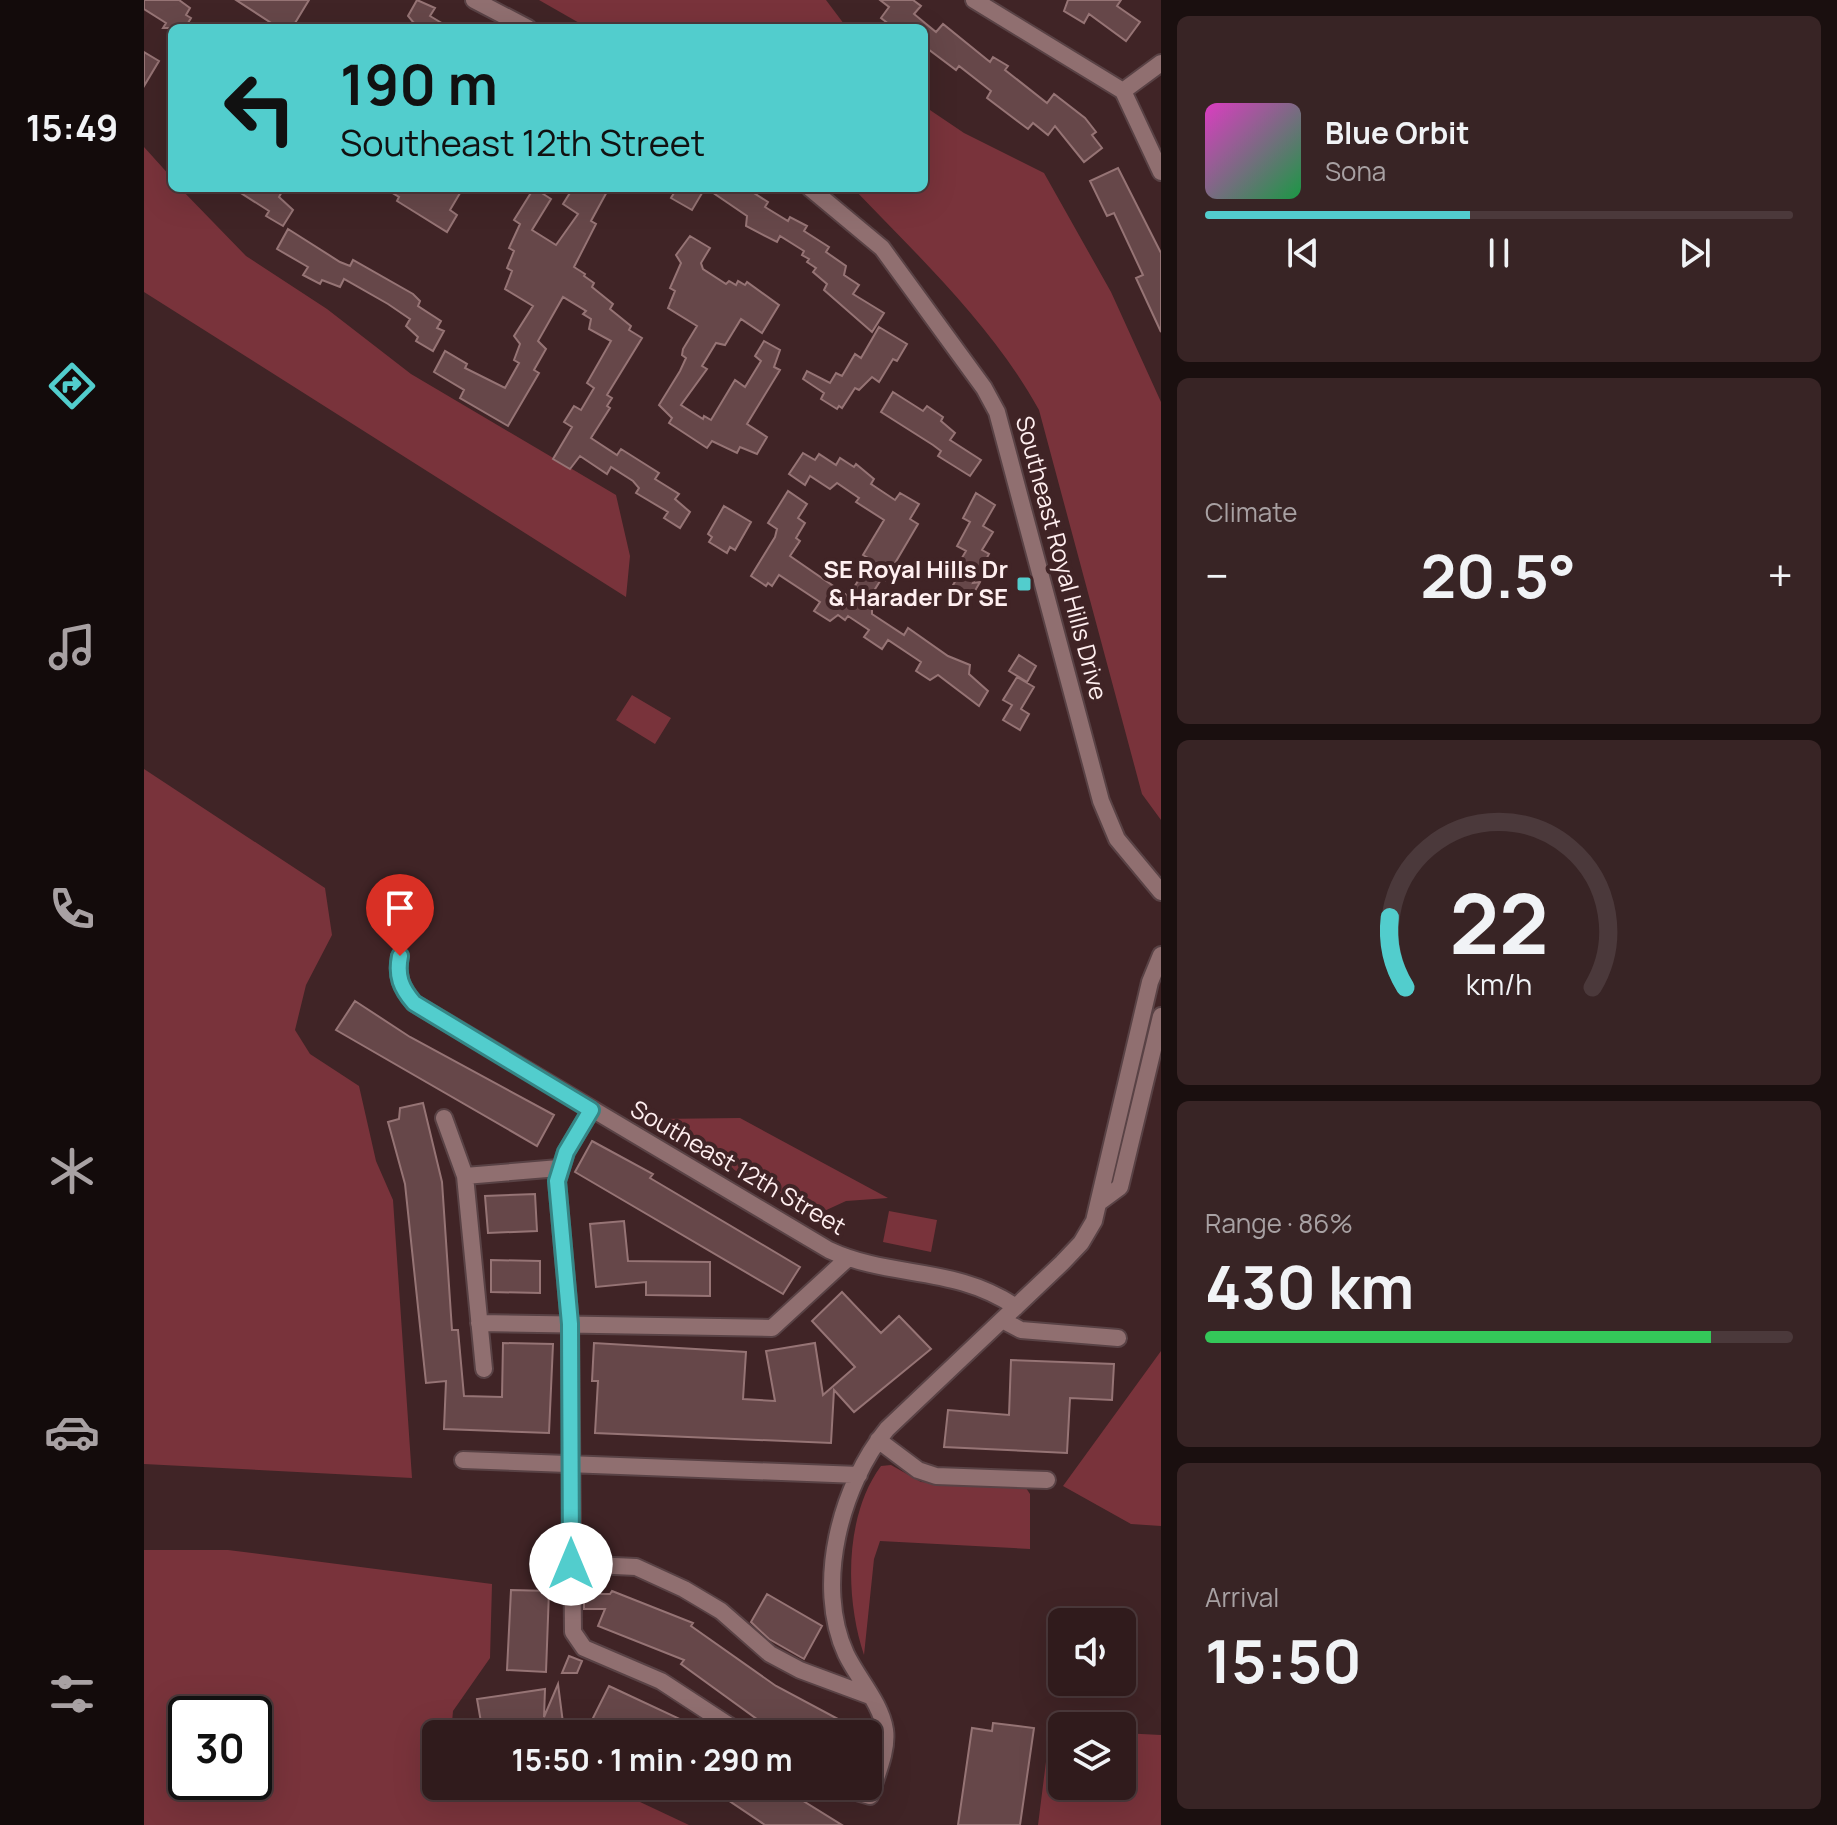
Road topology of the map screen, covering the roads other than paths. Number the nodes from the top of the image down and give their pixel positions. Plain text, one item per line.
1 (474, 0) edge
2 (974, 0) edge
3 (520, 24) edge
4 (1161, 63) edge
5 (1123, 91) junction
6 (1161, 172) edge
7 (815, 192) edge
8 (1161, 892) edge
9 (1161, 955) edge
10 (400, 956) dead end
11 (1161, 1016) edge
12 (591, 1110) junction
13 (444, 1118) dead end
14 (559, 1168) junction
15 (465, 1176) junction
16 (1101, 1201) junction
17 (847, 1259) junction
18 (1016, 1307) junction
19 (1002, 1320) junction
20 (479, 1323) junction
21 (570, 1324) junction
22 (1118, 1338) dead end
23 (484, 1369) dead end
24 (878, 1440) junction
25 (463, 1460) dead end
26 (570, 1464) junction
27 (859, 1475) junction
28 (1047, 1480) dead end
29 (571, 1564) junction
30 (870, 1696) junction
31 (721, 1720) edge
32 (882, 1749) edge

1 - 3 street
2 - 5 street
4 - 5 street
5 - 6 street
7 - 8 street, Southeast Royal Hills Drive
9 - 16 street
10 - 12 street, Southeast 12th Street
11 - 16 street
12 - 14 street
12 - 17 street, Southeast 12th Street
13 - 15 street
14 - 15 street
14 - 21 street
15 - 20 street
16 - 18 street
17 - 18 street, Southeast 12th Street
17 - 21 street
18 - 19 street
19 - 22 street
19 - 24 street
20 - 21 street
20 - 23 street
21 - 26 street
24 - 27 street
24 - 28 street
25 - 26 street
26 - 27 street
26 - 29 street
27 - 30 street
29 - 30 street
29 - 31 street
30 - 32 street

